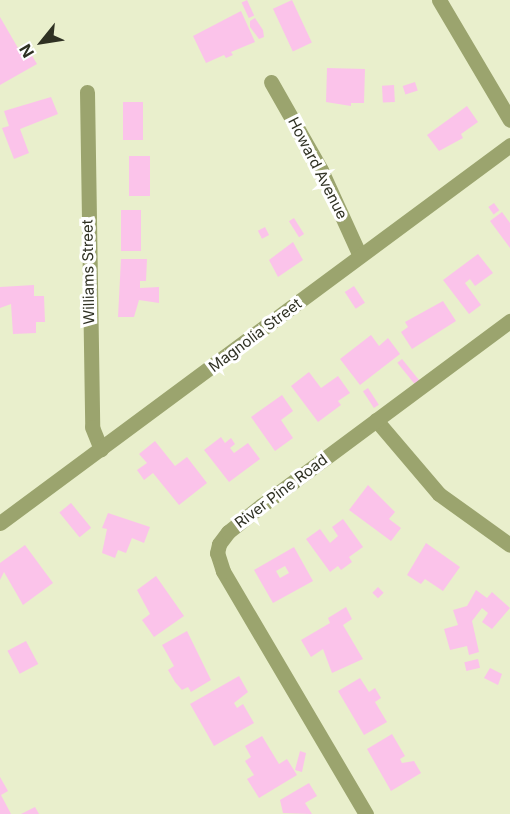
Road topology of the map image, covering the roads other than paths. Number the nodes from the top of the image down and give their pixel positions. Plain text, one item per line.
1 (439, 0) edge
2 (272, 82) dead end
3 (87, 92) dead end
4 (510, 120) edge
5 (510, 145) edge
6 (360, 256) junction
7 (510, 321) edge
8 (376, 420) junction
9 (101, 449) junction
10 (0, 523) edge
11 (510, 545) edge
12 (366, 814) edge

1 - 4 street
2 - 6 street, Howard Avenue
3 - 9 street, Williams Street
5 - 6 street, Magnolia Street
6 - 9 street, Magnolia Street
7 - 8 street, River Pine Road
8 - 11 street
8 - 12 street, River Pine Road
9 - 10 street, Magnolia Street

